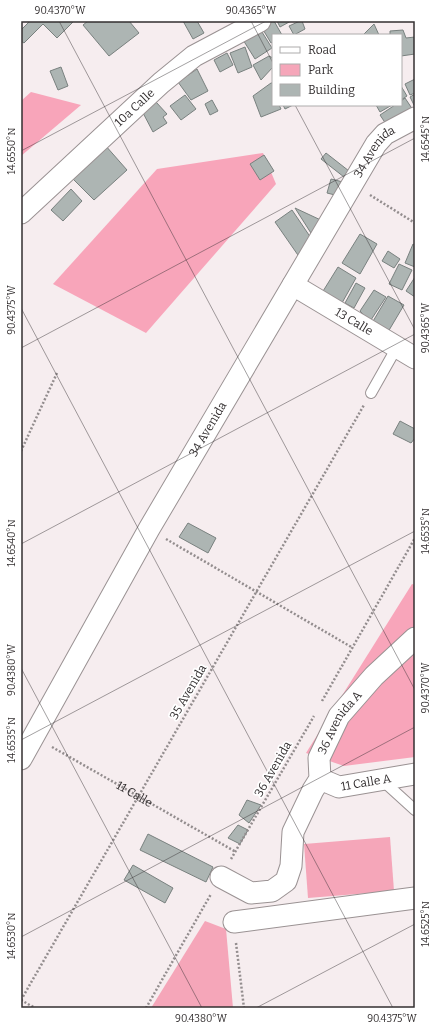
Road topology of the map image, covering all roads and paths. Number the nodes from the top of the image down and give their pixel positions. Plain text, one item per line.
1 (260, 21) edge
2 (415, 118) edge
3 (353, 184) junction
4 (21, 212) edge
5 (415, 223) edge
6 (293, 286) junction
7 (397, 347) junction
8 (415, 358) edge
9 (57, 373) dead end
10 (371, 393) joint
11 (21, 450) edge
12 (149, 529) junction
13 (415, 538) edge
14 (257, 592) junction
15 (415, 638) edge
16 (353, 648) junction
17 (322, 702) dead end
18 (314, 715) dead end
19 (34, 737) junction
20 (21, 759) edge
21 (415, 774) edge
22 (320, 779) junction
23 (382, 780) junction
24 (139, 796) junction
25 (415, 810) edge
26 (236, 852) junction
27 (221, 877) junction
28 (415, 898) edge
29 (234, 922) joint
30 (21, 1000) edge
31 (35, 1008) edge
32 (146, 1008) edge
33 (244, 1008) edge

1 - 4 street, 10a Calle
2 - 3 street, 34 Avenida
3 - 5 path
3 - 6 street, 34 Avenida
6 - 7 street, 13 Calle
6 - 12 street, 34 Avenida
7 - 8 street, 13 Calle
7 - 10 lane
9 - 11 path
10 - 14 path, 35 Avenida
12 - 14 path
12 - 19 street, 34 Avenida
13 - 16 path
14 - 16 path
14 - 24 path, 35 Avenida
15 - 22 street, 36 Avenida A
16 - 17 path
18 - 26 path, 36 Avenida
19 - 20 street, 34 Avenida
19 - 24 path, 11 Calle
21 - 23 street, 11 Calle A
22 - 23 street, 11 Calle A
22 - 27 street
23 - 25 lane
24 - 26 path, 11 Calle
24 - 30 path, 35 Avenida
26 - 27 path, 36 Avenida
27 - 32 path, 36 Avenida
28 - 29 street
29 - 33 path
30 - 31 path

